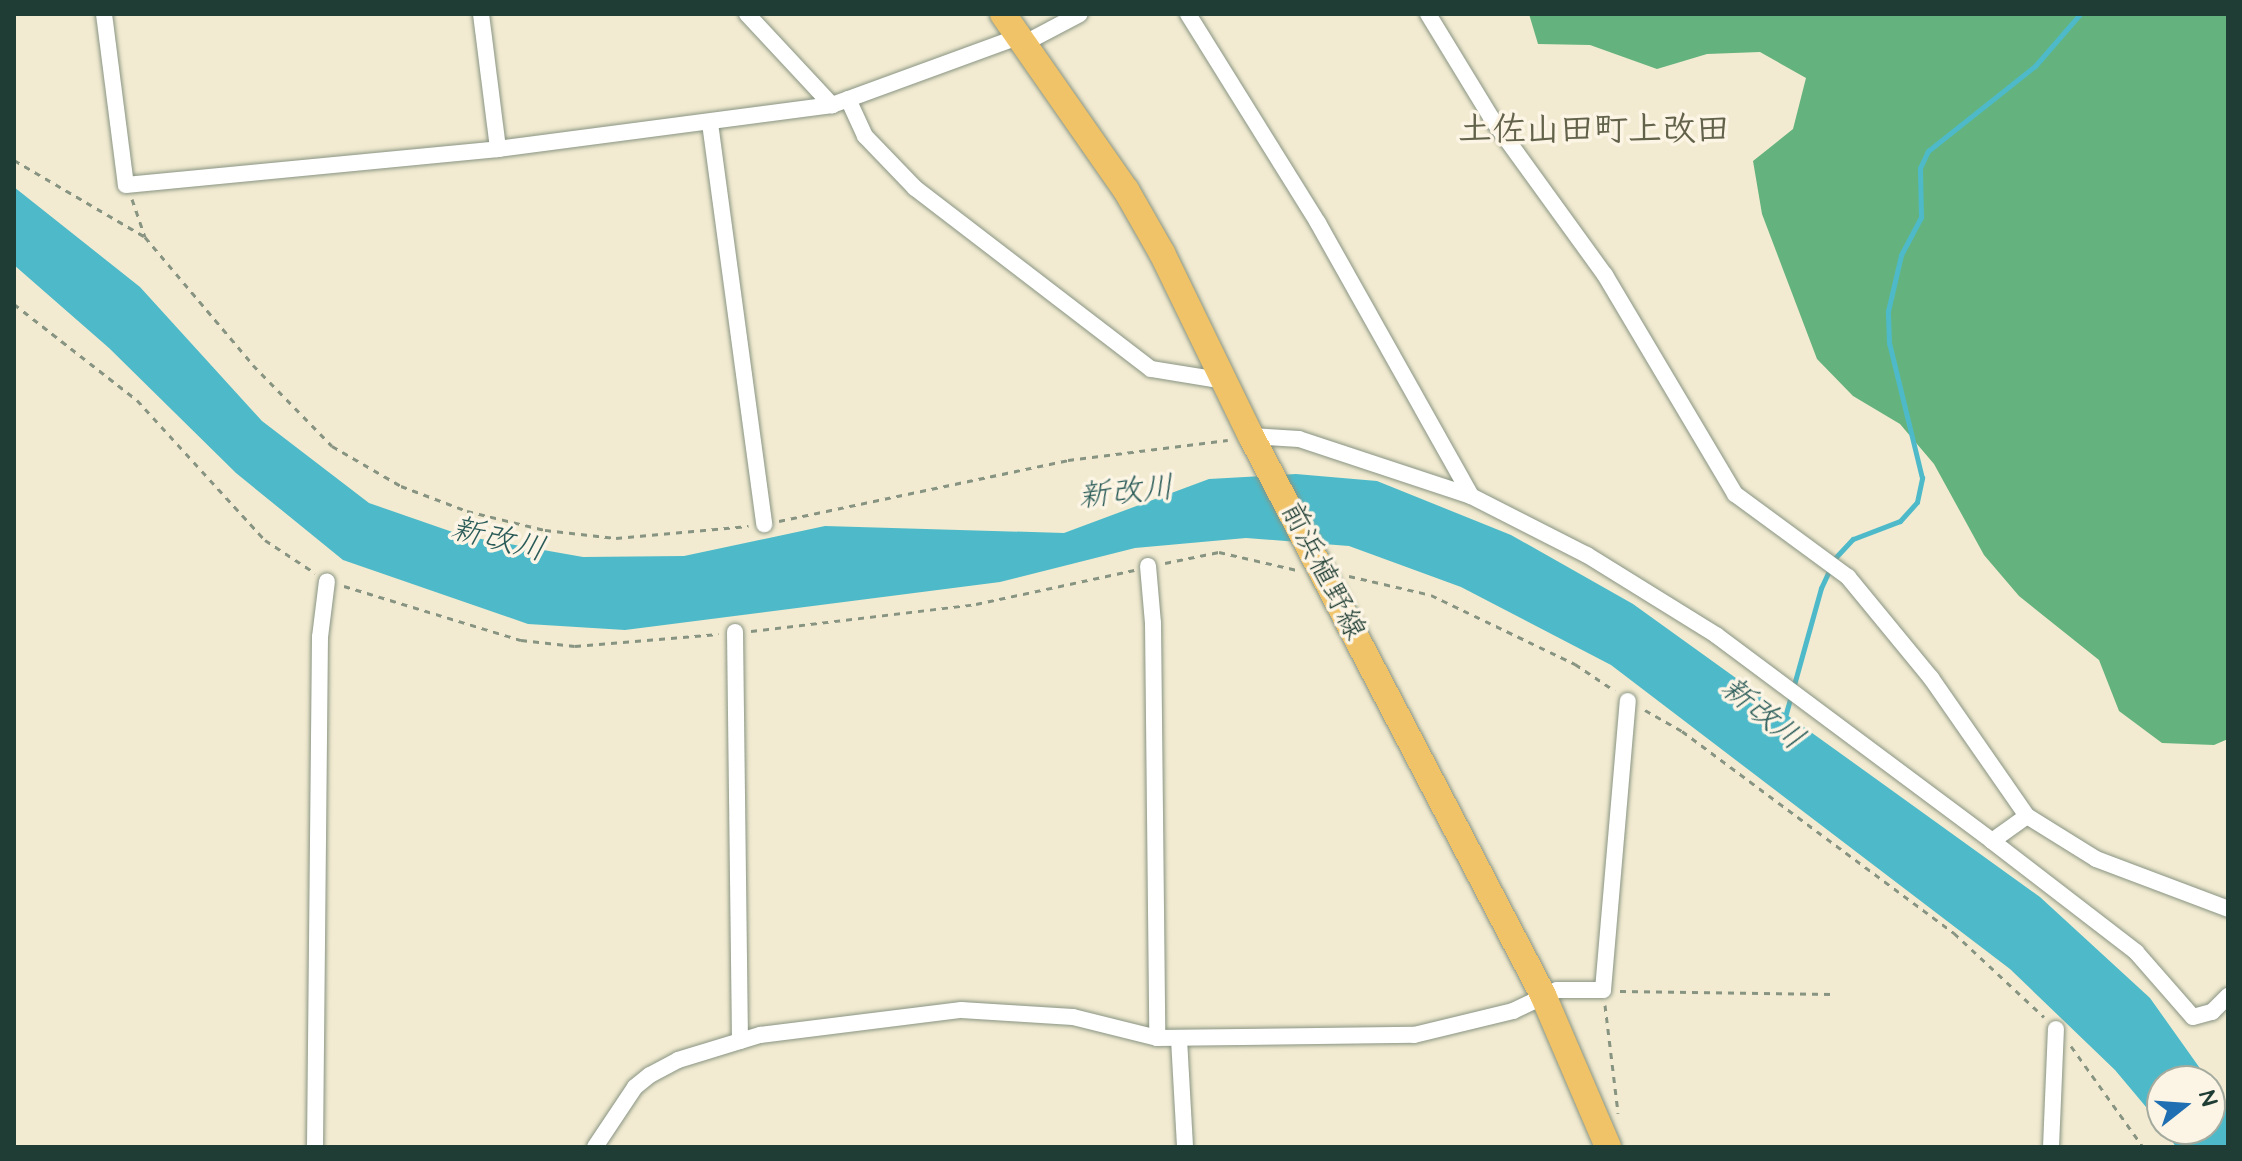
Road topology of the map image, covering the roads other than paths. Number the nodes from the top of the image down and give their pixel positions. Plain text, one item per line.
1 (104, 14) edge
2 (481, 14) edge
3 (747, 14) edge
4 (1003, 14) edge
5 (1080, 14) edge
6 (1188, 14) edge
7 (1428, 14) edge
8 (1021, 40) junction
9 (840, 102) junction
10 (710, 123) junction
11 (498, 149) junction
12 (1225, 381) junction
13 (1257, 444) junction
14 (1471, 496) junction
15 (764, 524) road end
16 (1148, 566) road end
17 (327, 581) road end
18 (735, 632) road end
19 (1628, 701) road end
20 (2027, 816) junction
21 (1992, 841) junction
22 (2228, 909) edge
23 (1543, 995) junction
24 (2228, 996) edge
25 (2056, 1029) road end
26 (1157, 1038) junction
27 (1179, 1039) junction
28 (740, 1041) junction
29 (315, 1147) edge
30 (595, 1147) edge
31 (1185, 1147) edge
32 (1608, 1147) edge
33 (2051, 1147) edge

1 - 11 street
2 - 11 street
3 - 9 street
4 - 8 main road, 前浜植野線
5 - 8 street
6 - 14 street
7 - 20 street
8 - 9 street
8 - 12 main road, 前浜植野線
9 - 10 street
9 - 12 street
10 - 11 street
10 - 15 street
12 - 13 main road, 前浜植野線
13 - 14 street
13 - 23 main road, 前浜植野線
14 - 21 street
16 - 26 street
17 - 29 street
18 - 28 street
19 - 23 street
20 - 21 street
20 - 22 street
21 - 24 street
23 - 27 street
23 - 32 main road, 前浜植野線
25 - 33 street
26 - 27 street
26 - 28 street
27 - 31 street
28 - 30 street

